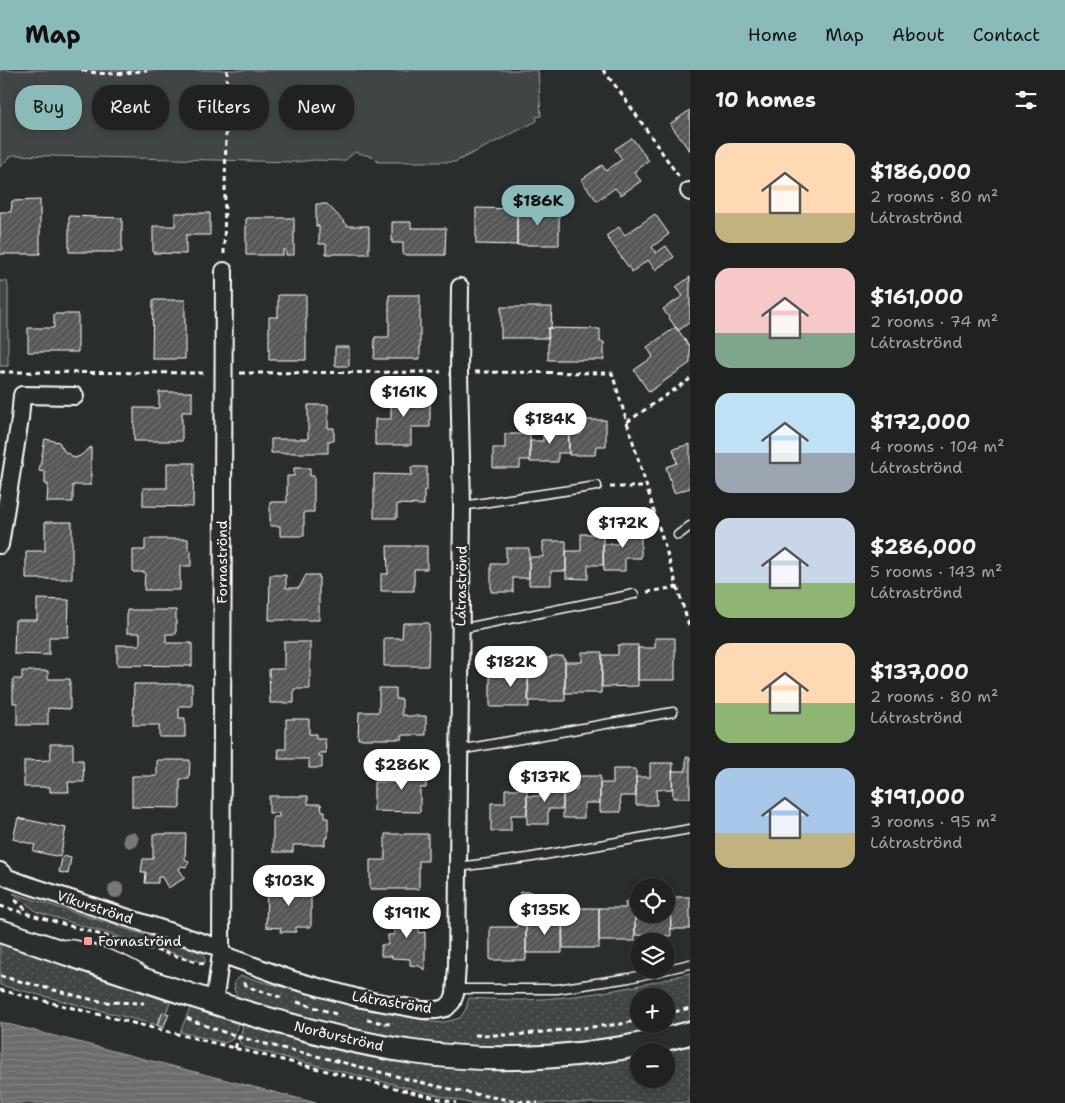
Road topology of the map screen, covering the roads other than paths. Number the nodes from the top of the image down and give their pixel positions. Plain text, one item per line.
1 (224, 271) road end
2 (460, 287) dead end
3 (75, 396) dead end
4 (597, 486) road end
5 (462, 506) junction
6 (690, 526) edge
7 (678, 535) dead end
8 (0, 544) edge
9 (634, 594) road end
10 (460, 629) junction
11 (673, 712) dead end
12 (459, 750) junction
13 (690, 829) edge
14 (458, 867) junction
15 (0, 871) edge
16 (0, 931) edge
17 (220, 951) junction
18 (690, 964) edge
19 (455, 989) junction
20 (214, 1003) junction
21 (690, 1034) edge

1 - 17 street, Fornaströnd
2 - 5 street, Látraströnd
3 - 8 street
4 - 5 lane
5 - 10 street, Látraströnd
6 - 7 lane
9 - 10 lane
10 - 12 street, Látraströnd
11 - 12 lane
12 - 14 street, Látraströnd
13 - 14 lane
14 - 19 street, Látraströnd
15 - 17 street, Víkurströnd
16 - 20 street, Norðurströnd
17 - 19 street, Látraströnd
17 - 20 street, Fornaströnd
18 - 19 lane
20 - 21 street, Norðurströnd

